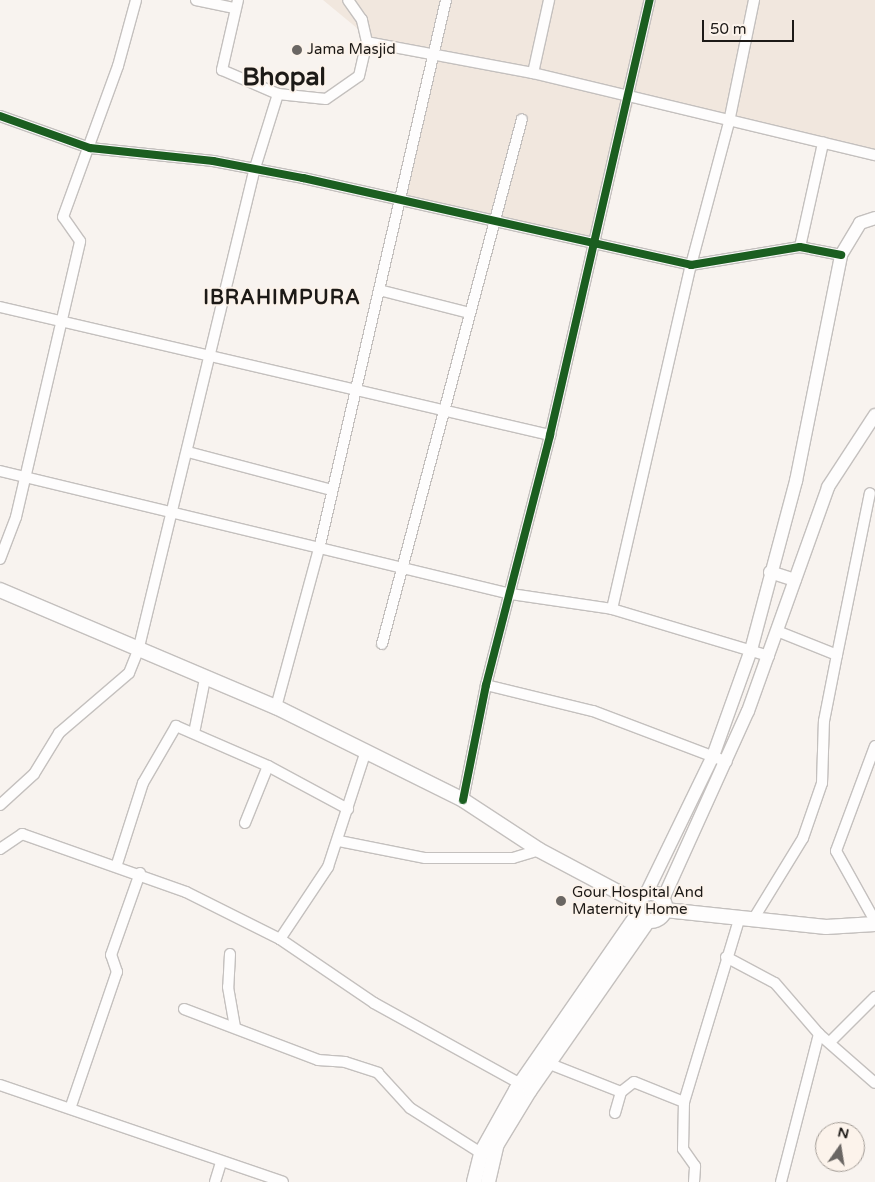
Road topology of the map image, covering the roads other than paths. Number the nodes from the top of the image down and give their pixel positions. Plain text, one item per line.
1 (136, 0) edge
2 (196, 0) edge
3 (348, 0) edge
4 (446, 0) edge
5 (550, 0) edge
6 (650, 0) edge
7 (754, 0) edge
8 (236, 4) edge
9 (367, 42) junction
10 (433, 54) junction
11 (533, 73) junction
12 (278, 94) junction
13 (629, 97) junction
14 (0, 116) edge
15 (522, 119) dead end
16 (730, 122) junction
17 (823, 143) junction
18 (90, 148) junction
19 (875, 156) edge
20 (254, 171) junction
21 (400, 199) junction
22 (496, 218) junction
23 (875, 218) edge
24 (595, 243) junction
25 (800, 247) junction
26 (841, 254) junction
27 (691, 265) junction
28 (379, 290) junction
29 (0, 307) edge
30 (470, 313) junction
31 (58, 323) junction
32 (209, 357) junction
33 (356, 390) junction
34 (444, 410) junction
35 (875, 415) edge
36 (550, 435) junction
37 (188, 452) junction
38 (0, 471) edge
39 (23, 476) junction
40 (332, 490) junction
41 (870, 493) dead end
42 (175, 512) junction
43 (320, 545) junction
44 (0, 559) edge
45 (402, 567) junction
46 (770, 572) junction
47 (794, 580) junction
48 (0, 590) edge
49 (511, 594) junction
50 (612, 609) junction
51 (777, 630) junction
52 (382, 644) dead end
53 (751, 650) junction
54 (138, 651) junction
55 (837, 655) junction
56 (769, 656) junction
57 (205, 678) junction
58 (486, 685) junction
59 (276, 706) junction
60 (194, 733) junction
61 (875, 746) edge
62 (366, 751) junction
63 (714, 756) junction
64 (726, 762) junction
65 (268, 766) junction
66 (463, 800) junction
67 (0, 805) edge
68 (348, 809) junction
69 (245, 823) dead end
70 (339, 841) junction
71 (0, 849) edge
72 (539, 850) junction
73 (117, 864) junction
74 (140, 873) junction
75 (664, 904) junction
76 (642, 908) junction
77 (740, 917) junction
78 (754, 918) junction
79 (875, 922) edge
80 (280, 939) junction
81 (230, 954) dead end
82 (726, 957) junction
83 (875, 997) edge
84 (184, 1009) dead end
85 (235, 1028) junction
86 (819, 1034) junction
87 (830, 1042) junction
88 (550, 1064) junction
89 (875, 1083) edge
90 (0, 1084) edge
91 (525, 1086) junction
92 (621, 1092) junction
93 (684, 1102) junction
94 (72, 1106) junction
95 (615, 1113) dead end
96 (482, 1153) junction
97 (221, 1162) junction
98 (215, 1182) edge
99 (283, 1182) edge
100 (474, 1182) edge
101 (488, 1182) edge
102 (694, 1182) edge
103 (781, 1182) edge

1 - 18 street
2 - 8 street
3 - 9 street
4 - 10 street
5 - 11 street
6 - 13 street
7 - 16 street
8 - 12 street
9 - 10 street
9 - 12 street
10 - 11 street
10 - 21 street
11 - 13 street
12 - 20 street
13 - 16 street
13 - 24 street
14 - 18 street
15 - 22 street
16 - 17 street
16 - 27 street
17 - 19 street
17 - 25 street
18 - 20 street
18 - 31 street
20 - 21 street
20 - 32 street
21 - 22 street
21 - 28 street
22 - 24 street
22 - 30 street
23 - 26 street
24 - 27 street
24 - 36 street
25 - 26 street
25 - 27 street
26 - 46 street
27 - 50 street
28 - 30 street
28 - 33 street
29 - 31 street
30 - 34 street
31 - 32 street
31 - 39 street
32 - 33 street
32 - 37 street
33 - 34 street
33 - 40 street
34 - 36 street
34 - 45 street
35 - 47 street
36 - 49 street
37 - 40 street
37 - 42 street
38 - 39 street
39 - 42 street
39 - 44 street
40 - 43 street
41 - 55 street
42 - 43 street
42 - 54 street
43 - 45 street
43 - 59 street
45 - 49 street
45 - 52 street
46 - 47 street
46 - 53 street
47 - 51 street
48 - 54 main road
49 - 50 street
49 - 58 street
50 - 53 street
51 - 55 street
51 - 56 street
53 - 56 street
53 - 63 street
54 - 57 main road
54 - 67 street
55 - 78 street
56 - 64 street
57 - 59 main road
57 - 60 street
58 - 63 street
58 - 66 street
59 - 62 main road
60 - 65 street
60 - 73 street
61 - 79 street
62 - 66 main road
62 - 68 street
63 - 64 street
63 - 76 street
64 - 75 street
65 - 68 street
65 - 69 street
66 - 72 main road
68 - 70 street
70 - 72 street
70 - 80 street
71 - 73 street
72 - 76 main road
73 - 74 street
74 - 80 street
74 - 94 street
75 - 76 main road
75 - 76 main road
75 - 77 main road
76 - 88 main road
76 - 91 main road
77 - 78 main road
77 - 82 street
78 - 79 main road
80 - 91 street
81 - 85 street
82 - 86 street
82 - 93 street
83 - 87 street
84 - 85 street
85 - 96 street
86 - 87 street
86 - 103 street
87 - 89 street
88 - 91 main road
88 - 92 street
90 - 94 street
91 - 96 main road
91 - 101 main road
92 - 93 street
92 - 95 street
93 - 102 street
94 - 97 street
96 - 100 main road
97 - 98 street
97 - 99 street

